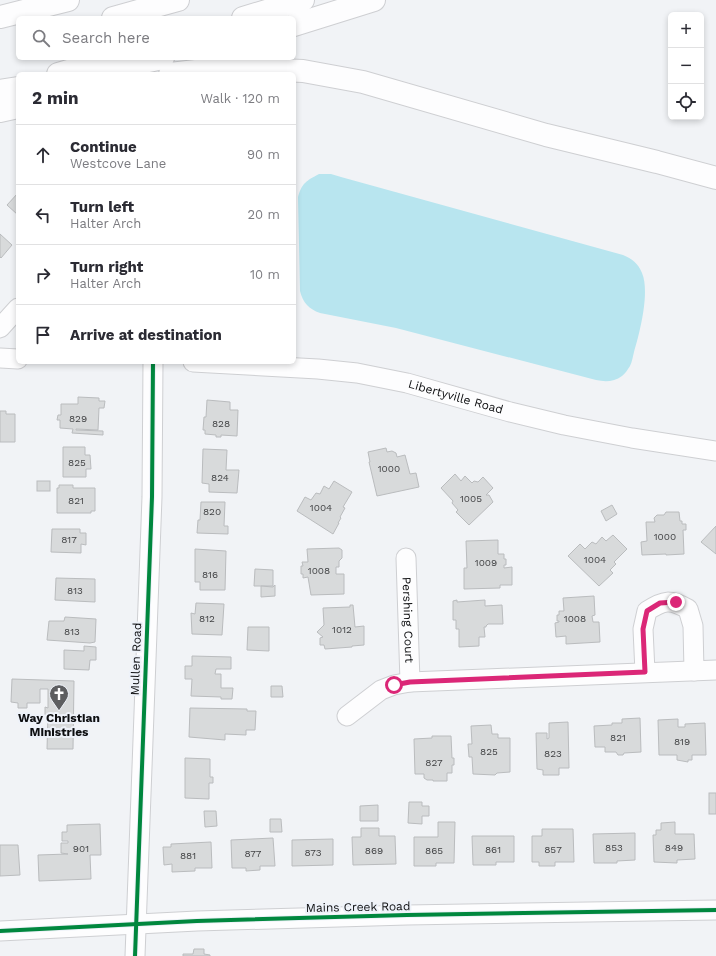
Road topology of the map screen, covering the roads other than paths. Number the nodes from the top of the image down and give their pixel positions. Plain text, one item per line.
1 (68, 0) edge
2 (178, 0) edge
3 (303, 0) edge
4 (374, 0) edge
5 (120, 16) edge
6 (250, 16) edge
7 (0, 18) edge
8 (16, 20) edge
9 (296, 24) edge
10 (104, 60) edge
11 (153, 60) edge
12 (65, 72) edge
13 (96, 72) edge
14 (187, 72) edge
15 (7, 94) edge
16 (16, 105) edge
17 (716, 178) edge
18 (16, 310) edge
19 (0, 328) edge
20 (0, 358) edge
21 (16, 359) edge
22 (153, 364) edge
23 (229, 364) edge
24 (716, 451) edge
25 (406, 558) dead end
26 (716, 670) edge
27 (694, 671) junction
28 (645, 672) junction
29 (410, 682) junction
30 (347, 716) dead end
31 (716, 910) edge
32 (136, 924) junction
33 (0, 931) edge
34 (135, 956) edge

1 - 7 highway
2 - 5 highway
3 - 6 highway
4 - 9 highway
7 - 8 highway
10 - 12 highway
11 - 13 highway
14 - 17 highway
15 - 16 highway
18 - 19 street
20 - 21 street
22 - 32 street, Mullen Road
23 - 24 street, Libertyville Road
25 - 29 street, Pershing Court
26 - 27 street
27 - 28 street
27 - 28 street
28 - 29 street
29 - 30 street
31 - 32 street, Mains Creek Road
32 - 33 street, Mains Creek Road
32 - 34 street, Mullen Road

